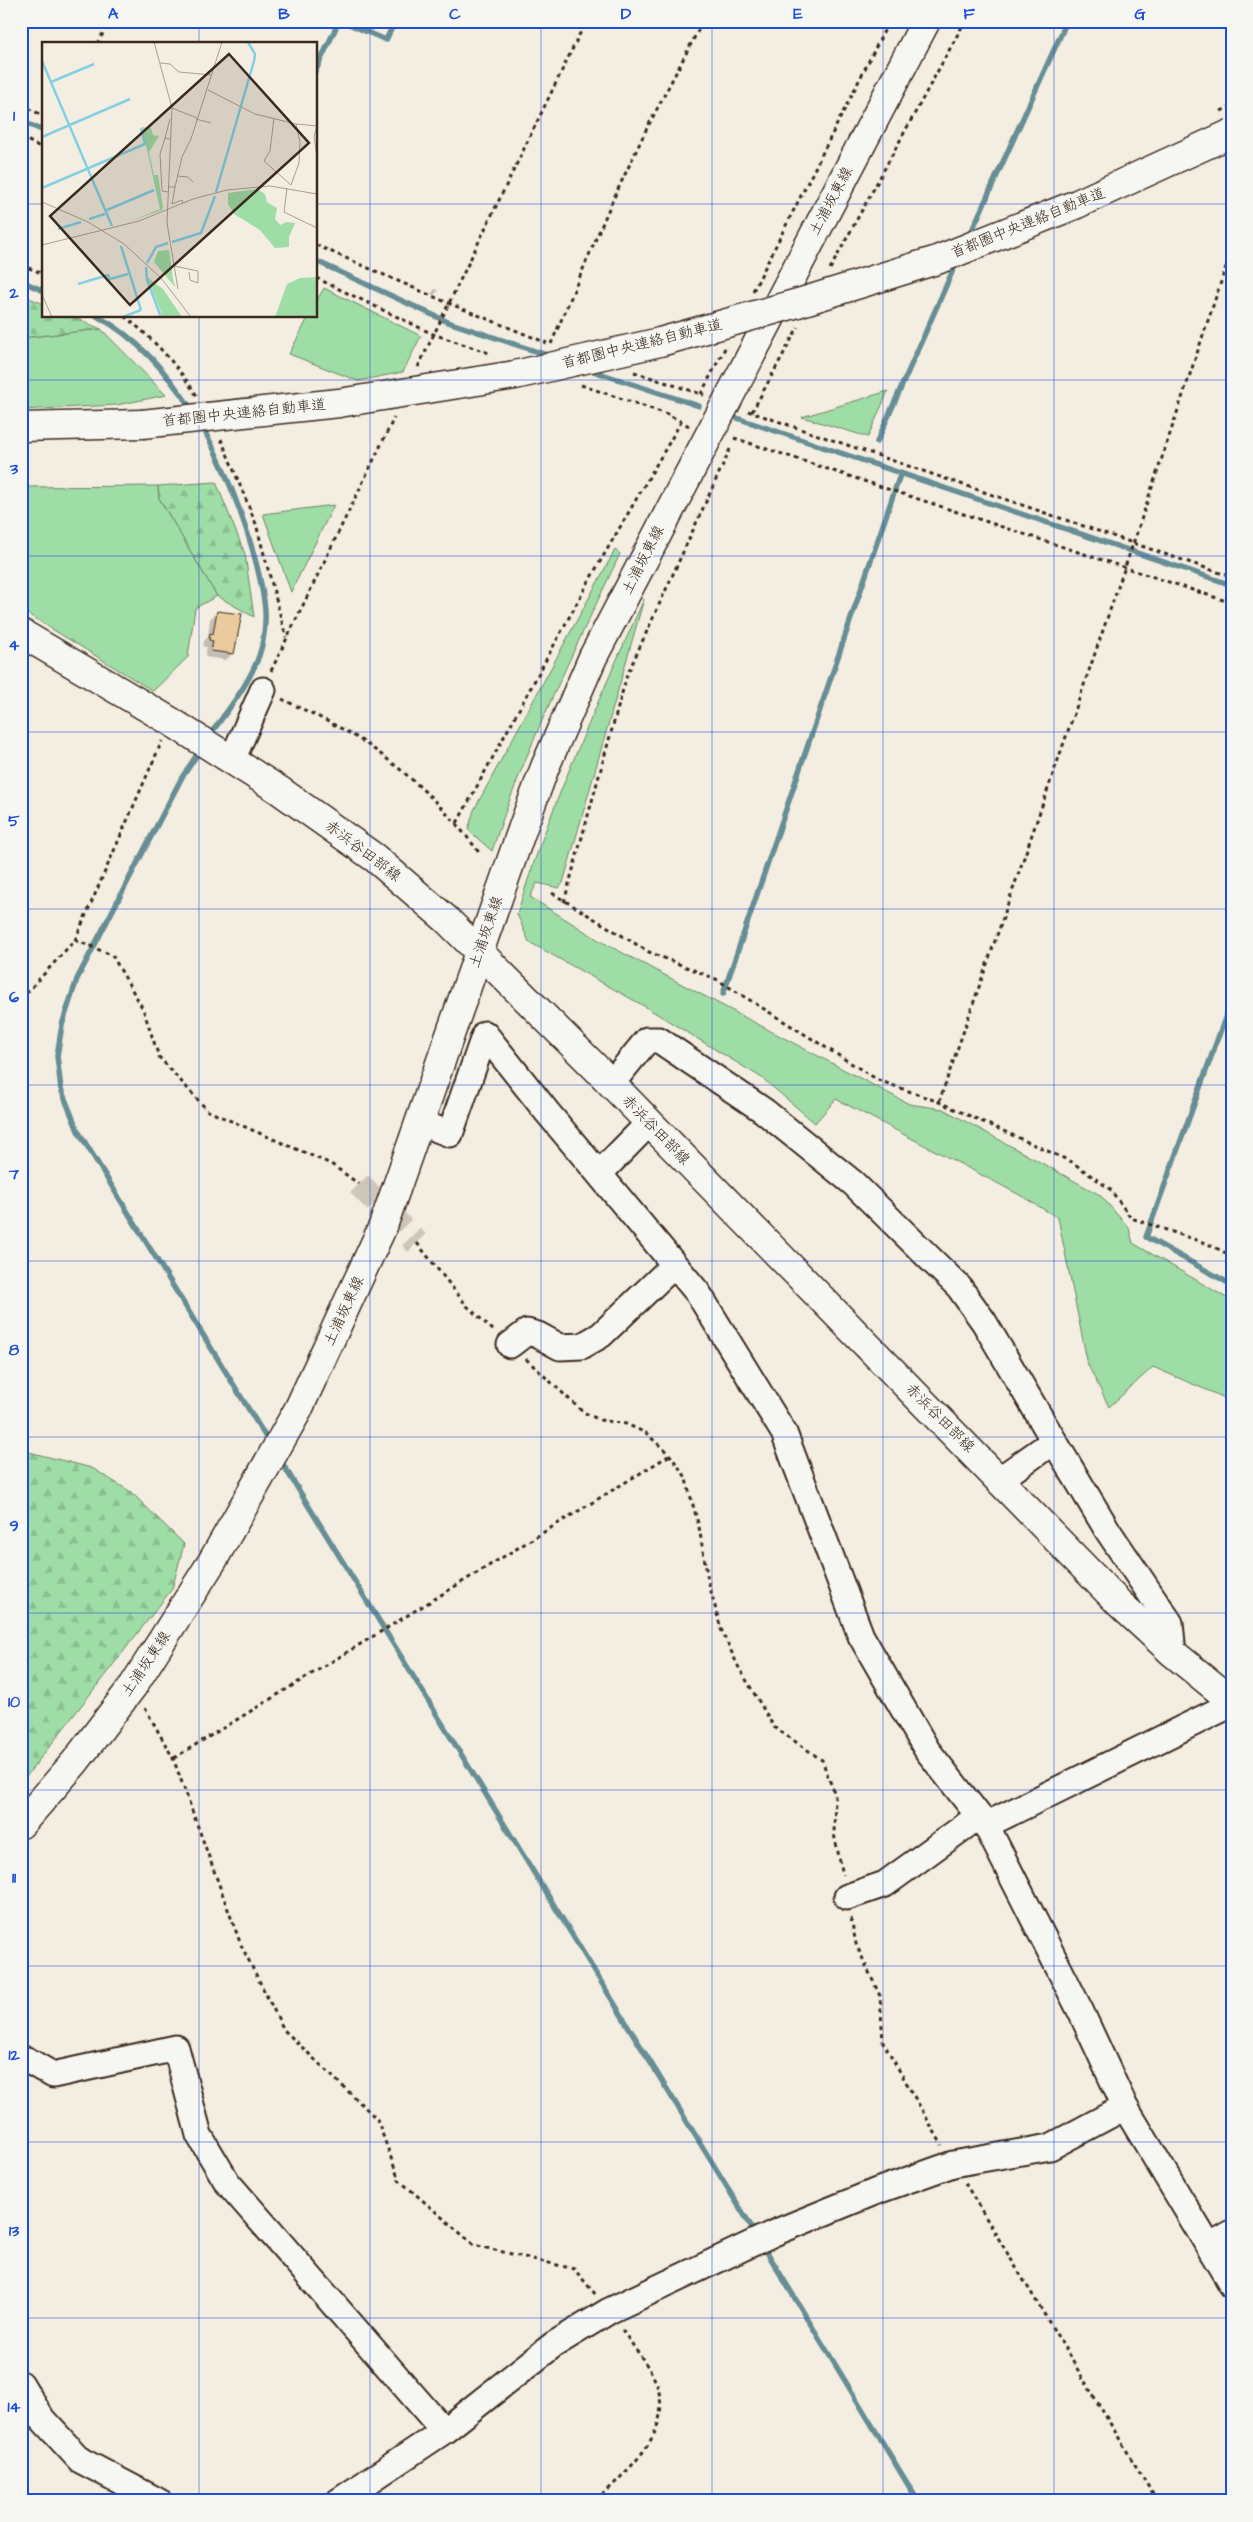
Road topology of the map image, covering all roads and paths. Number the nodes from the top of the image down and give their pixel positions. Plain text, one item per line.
1 (110, 21) edge
2 (586, 21) edge
3 (704, 21) edge
4 (889, 21) edge
5 (926, 21) edge
6 (965, 21) edge
7 (1226, 21) edge
8 (1232, 25) edge
9 (98, 42) edge
10 (21, 106) edge
11 (42, 115) edge
12 (1232, 133) edge
13 (21, 138) edge
14 (42, 147) edge
15 (318, 246) edge
16 (1232, 249) edge
17 (21, 265) edge
18 (42, 273) edge
19 (828, 273) dead end
20 (318, 279) edge
21 (750, 297) dead end
22 (448, 303) junction
23 (127, 318) edge
24 (799, 325) dead end
25 (433, 334) junction
26 (728, 341) dead end
27 (551, 345) junction
28 (559, 348) dead end
29 (416, 369) dead end
30 (629, 370) dead end
31 (199, 398) dead end
32 (713, 398) junction
33 (396, 413) dead end
34 (681, 422) dead end
35 (21, 428) edge
36 (709, 432) junction
37 (220, 437) dead end
38 (735, 438) junction
39 (1133, 544) junction
40 (1125, 567) junction
41 (1232, 577) edge
42 (1232, 603) edge
43 (21, 633) edge
44 (286, 637) junction
45 (263, 690) junction
46 (170, 721) junction
47 (232, 760) junction
48 (458, 823) junction
49 (481, 855) dead end
50 (552, 893) dead end
51 (564, 902) junction
52 (75, 940) junction
53 (480, 951) junction
54 (21, 999) edge
55 (611, 1084) junction
56 (939, 1102) junction
57 (649, 1123) junction
58 (421, 1124) junction
59 (599, 1174) junction
60 (359, 1184) tunnel mouth
61 (1232, 1256) edge
62 (674, 1265) junction
63 (510, 1345) dead end
64 (1054, 1441) junction
65 (1000, 1479) junction
66 (1173, 1653) junction
67 (133, 1686) junction
68 (1232, 1702) edge
69 (173, 1758) junction
70 (982, 1821) junction
71 (21, 1824) edge
72 (847, 1897) junction
73 (21, 2060) edge
74 (1125, 2106) junction
75 (953, 2164) junction
76 (1232, 2234) edge
77 (1209, 2247) junction
78 (1232, 2285) edge
79 (609, 2311) junction
80 (21, 2384) edge
81 (444, 2431) junction
82 (158, 2501) edge
83 (339, 2501) edge
84 (596, 2501) edge
85 (1157, 2501) edge

1 - 9 path
2 - 22 path
3 - 27 path
4 - 21 path
5 - 32 main road, 土浦坂東線
6 - 19 path
7 - 8 path
10 - 11 path
12 - 35 main road, 首都圏中央連絡自動車道, bridge
13 - 14 path
15 - 22 path
16 - 39 path
17 - 18 path
20 - 25 path
22 - 25 path
22 - 27 path
23 - 31 path
24 - 39 path
25 - 29 path
26 - 32 path
27 - 28 path
30 - 32 path
32 - 36 main road, 土浦坂東線
33 - 44 path
34 - 48 path
36 - 38 path
36 - 53 main road, 土浦坂東線
37 - 44 path
38 - 40 path
38 - 51 path
39 - 40 path
39 - 41 path
40 - 42 path
40 - 56 path
43 - 46 main road, 赤浜谷田部線
44 - 45 path
45 - 47 street
45 - 48 path
46 - 47 main road, 赤浜谷田部線
46 - 52 path
47 - 53 main road, 赤浜谷田部線
48 - 49 path
50 - 51 path
51 - 56 path
52 - 54 path
52 - 60 path
53 - 55 main road, 赤浜谷田部線
53 - 58 main road, 土浦坂東線
55 - 57 main road, 赤浜谷田部線
55 - 64 street
56 - 61 path
57 - 59 street
57 - 65 main road, 赤浜谷田部線
58 - 59 street
58 - 67 main road, 土浦坂東線
59 - 62 street
62 - 63 street
62 - 70 street
64 - 65 street
64 - 66 street
65 - 66 main road, 赤浜谷田部線
66 - 68 main road, 赤浜谷田部線
67 - 69 path
67 - 71 main road, 土浦坂東線
68 - 70 street
69 - 72 path
69 - 79 path
70 - 72 street
70 - 74 street
72 - 75 path
73 - 81 street
74 - 75 street
74 - 77 street
75 - 79 street
75 - 85 path
76 - 77 street
77 - 78 street
79 - 81 street
79 - 84 path
80 - 82 street
81 - 83 street

